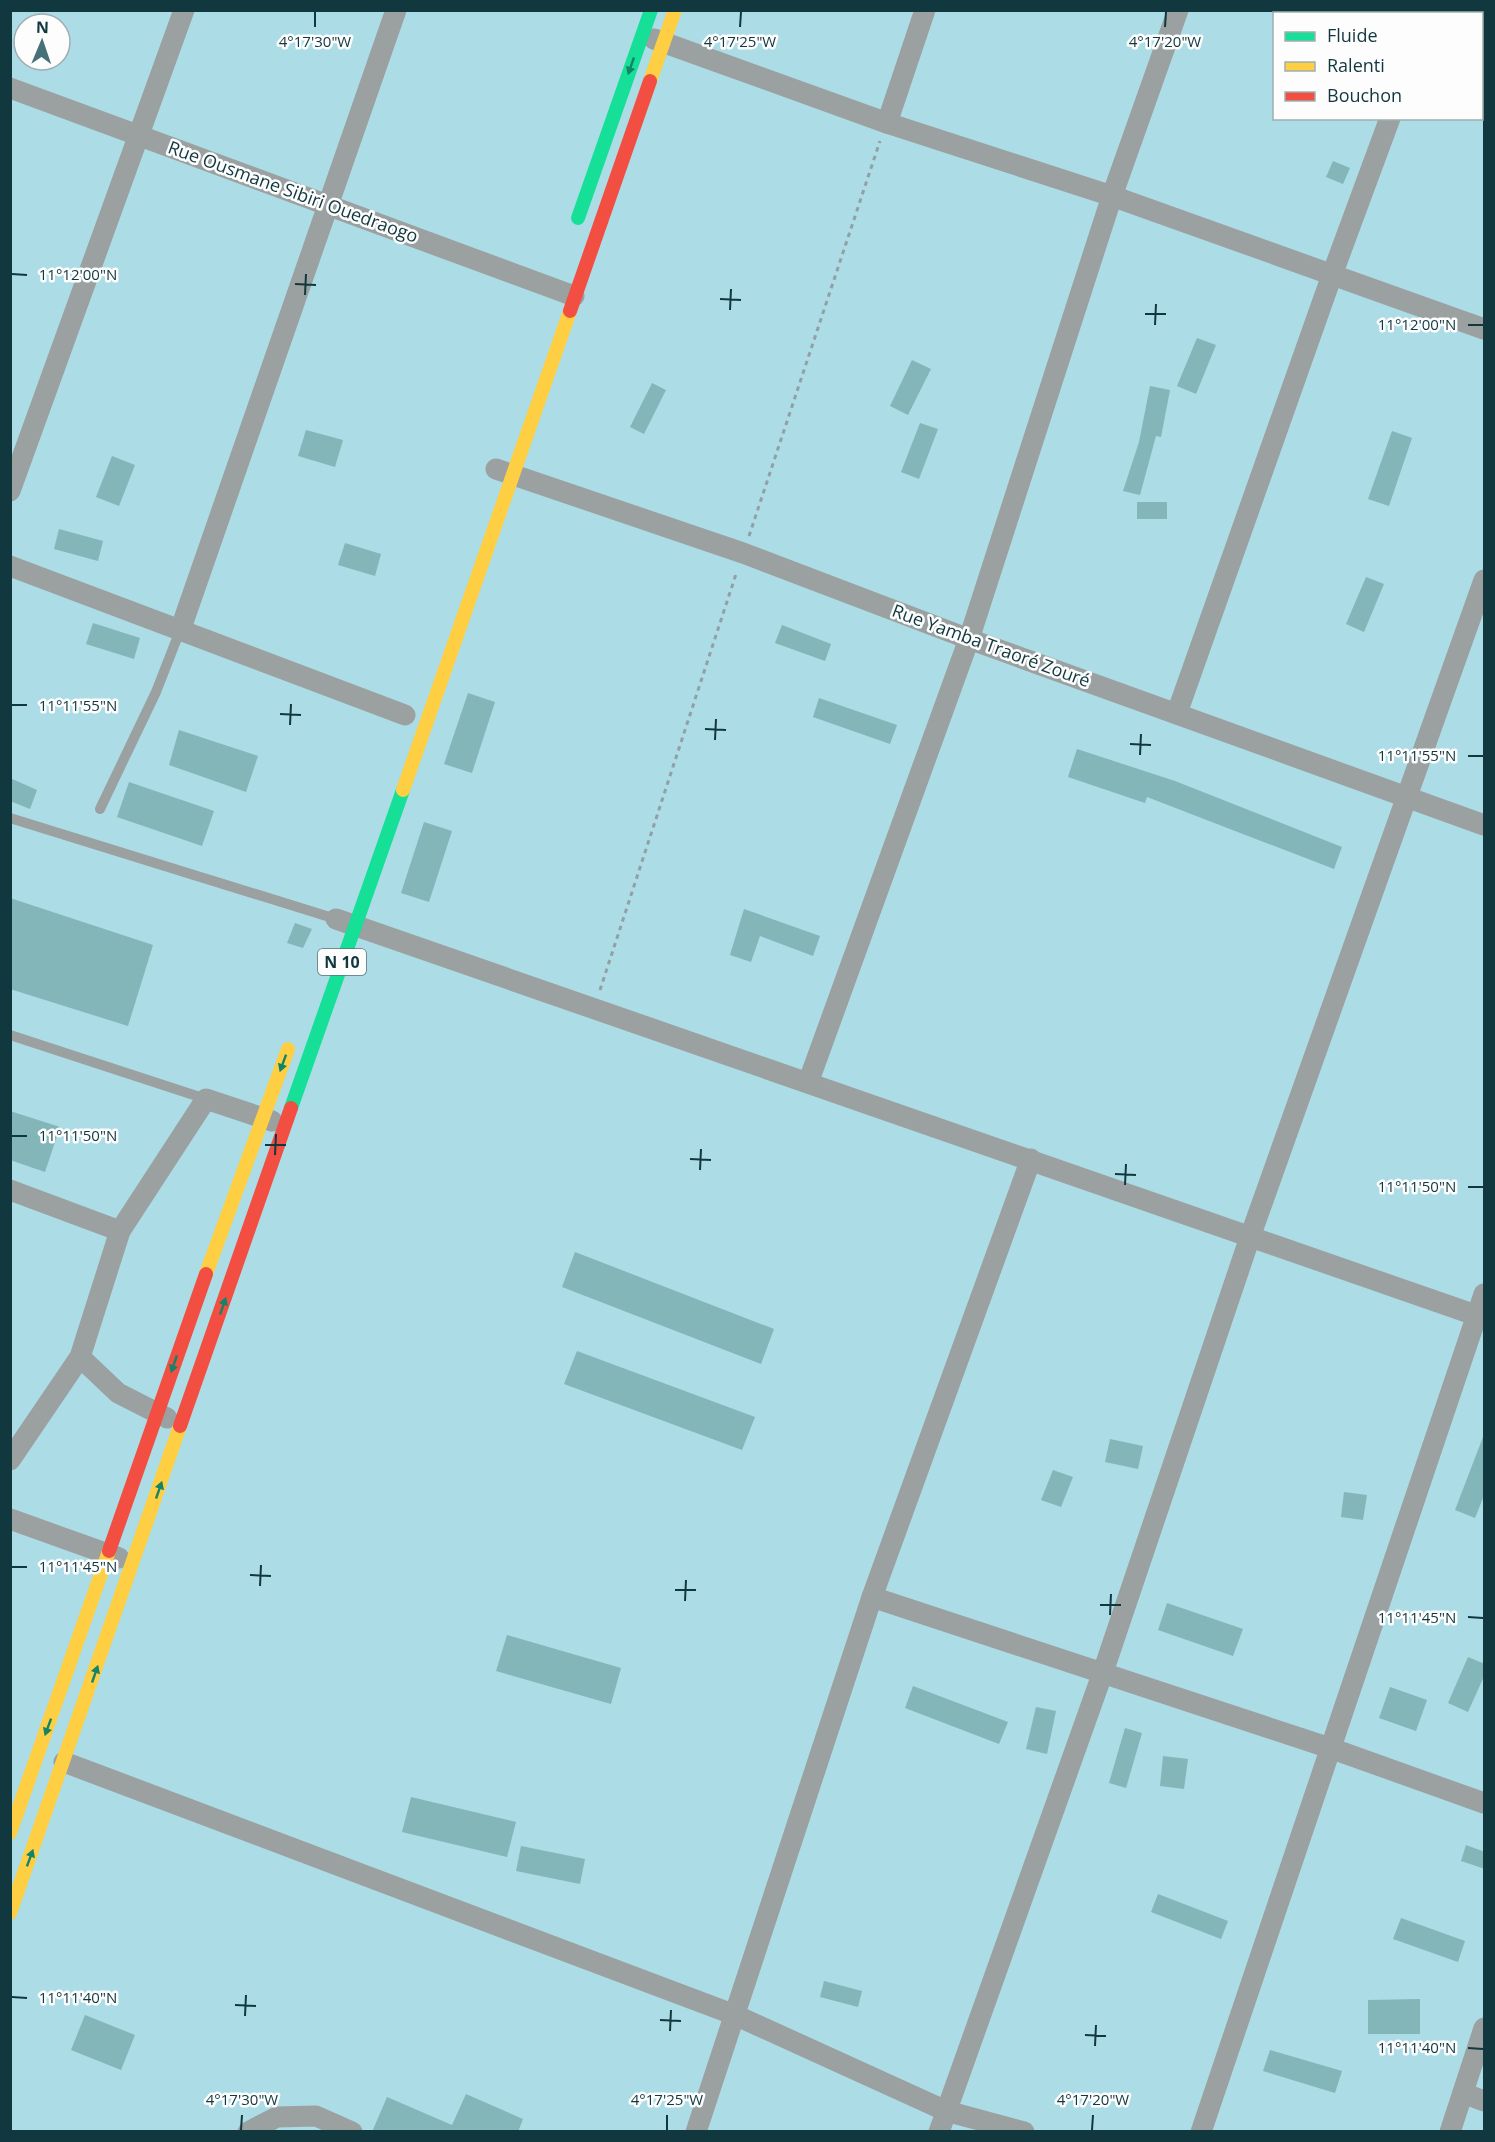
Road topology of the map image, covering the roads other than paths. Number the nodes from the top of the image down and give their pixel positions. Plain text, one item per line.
1 (184, 10) edge
2 (396, 10) edge
3 (651, 10) edge
4 (675, 10) edge
5 (925, 10) edge
6 (1178, 10) edge
7 (642, 35) junction
8 (664, 43) junction
9 (10, 88) edge
10 (1389, 120) edge
11 (887, 123) junction
12 (138, 135) junction
13 (1112, 196) junction
14 (328, 204) junction
15 (575, 229) dead end
16 (1332, 275) junction
17 (561, 291) junction
18 (1485, 329) edge
19 (500, 470) junction
20 (10, 491) edge
21 (10, 566) edge
22 (1485, 580) edge
23 (181, 628) junction
24 (969, 639) junction
25 (1177, 713) junction
26 (406, 715) dead end
27 (1404, 798) junction
28 (100, 808) dead end
29 (10, 818) edge
30 (1485, 825) edge
31 (341, 920) junction
32 (10, 1035) edge
33 (292, 1040) dead end
34 (808, 1083) junction
35 (206, 1099) junction
36 (263, 1117) junction
37 (285, 1126) junction
38 (1031, 1159) junction
39 (10, 1190) edge
40 (120, 1231) junction
41 (1250, 1237) junction
42 (1485, 1294) edge
43 (1481, 1317) edge
44 (80, 1358) junction
45 (157, 1414) junction
46 (182, 1424) junction
47 (10, 1460) edge
48 (10, 1519) edge
49 (110, 1555) junction
50 (134, 1563) junction
51 (872, 1597) junction
52 (1103, 1672) junction
53 (1330, 1748) junction
54 (64, 1762) junction
55 (1485, 1803) edge
56 (10, 1833) edge
57 (10, 1913) edge
58 (735, 2015) junction
59 (1485, 2028) edge
60 (1463, 2093) junction
61 (1485, 2101) edge
62 (946, 2111) junction
63 (248, 2132) edge
64 (352, 2132) edge
65 (696, 2132) edge
66 (939, 2132) edge
67 (1024, 2132) edge
68 (1201, 2132) edge
69 (1449, 2132) edge

1 - 12 street
2 - 14 street
3 - 7 main road
4 - 8 main road, N 10
5 - 11 street
6 - 13 street
7 - 8 street
7 -> 15 main road
8 - 11 street
8 - 17 main road, N 10
9 - 12 street, Rue Ousmane Sibiri Ouedraogo
10 - 16 street
11 - 13 street
12 - 14 street, Rue Ousmane Sibiri Ouedraogo
12 - 20 street
13 - 16 street
13 - 24 street
14 - 17 street, Rue Ousmane Sibiri Ouedraogo
14 - 23 street
16 - 18 street
16 - 25 street
17 - 19 main road, N 10
19 - 24 street, Rue Yamba Traoré Zouré
19 - 31 main road, N 10
21 - 23 street
22 - 27 street
23 - 26 street
23 - 28 lane
24 - 25 street, Rue Yamba Traoré Zouré
24 - 34 street
25 - 27 street, Rue Yamba Traoré Zouré
27 - 30 street, Rue Yamba Traoré Zouré
27 - 41 street
29 - 31 lane
31 - 34 street
31 - 37 main road, N 10
32 - 35 lane
33 -> 36 main road
34 - 38 street
35 - 36 street
35 - 40 street
36 - 37 street
36 -> 45 main road
46 -> 37 main road, N 10
38 - 41 street
38 - 51 street
39 - 40 street
40 - 44 street
41 - 43 street
41 - 52 street
42 - 43 street
43 - 53 street
44 - 45 street
44 - 47 street
45 - 46 street
45 - 49 main road
50 -> 46 main road, N 10
48 - 49 street
49 - 50 street
49 -> 56 main road
54 -> 50 main road, N 10
51 - 52 street
51 - 58 street
52 - 53 street
52 - 62 street
53 - 55 street
53 - 68 street
57 -> 54 main road, N 10
54 - 58 street
58 - 62 street
58 - 65 street
59 - 60 street
60 - 61 street
60 - 69 street
62 - 66 street
62 - 67 street
63 - 64 street

